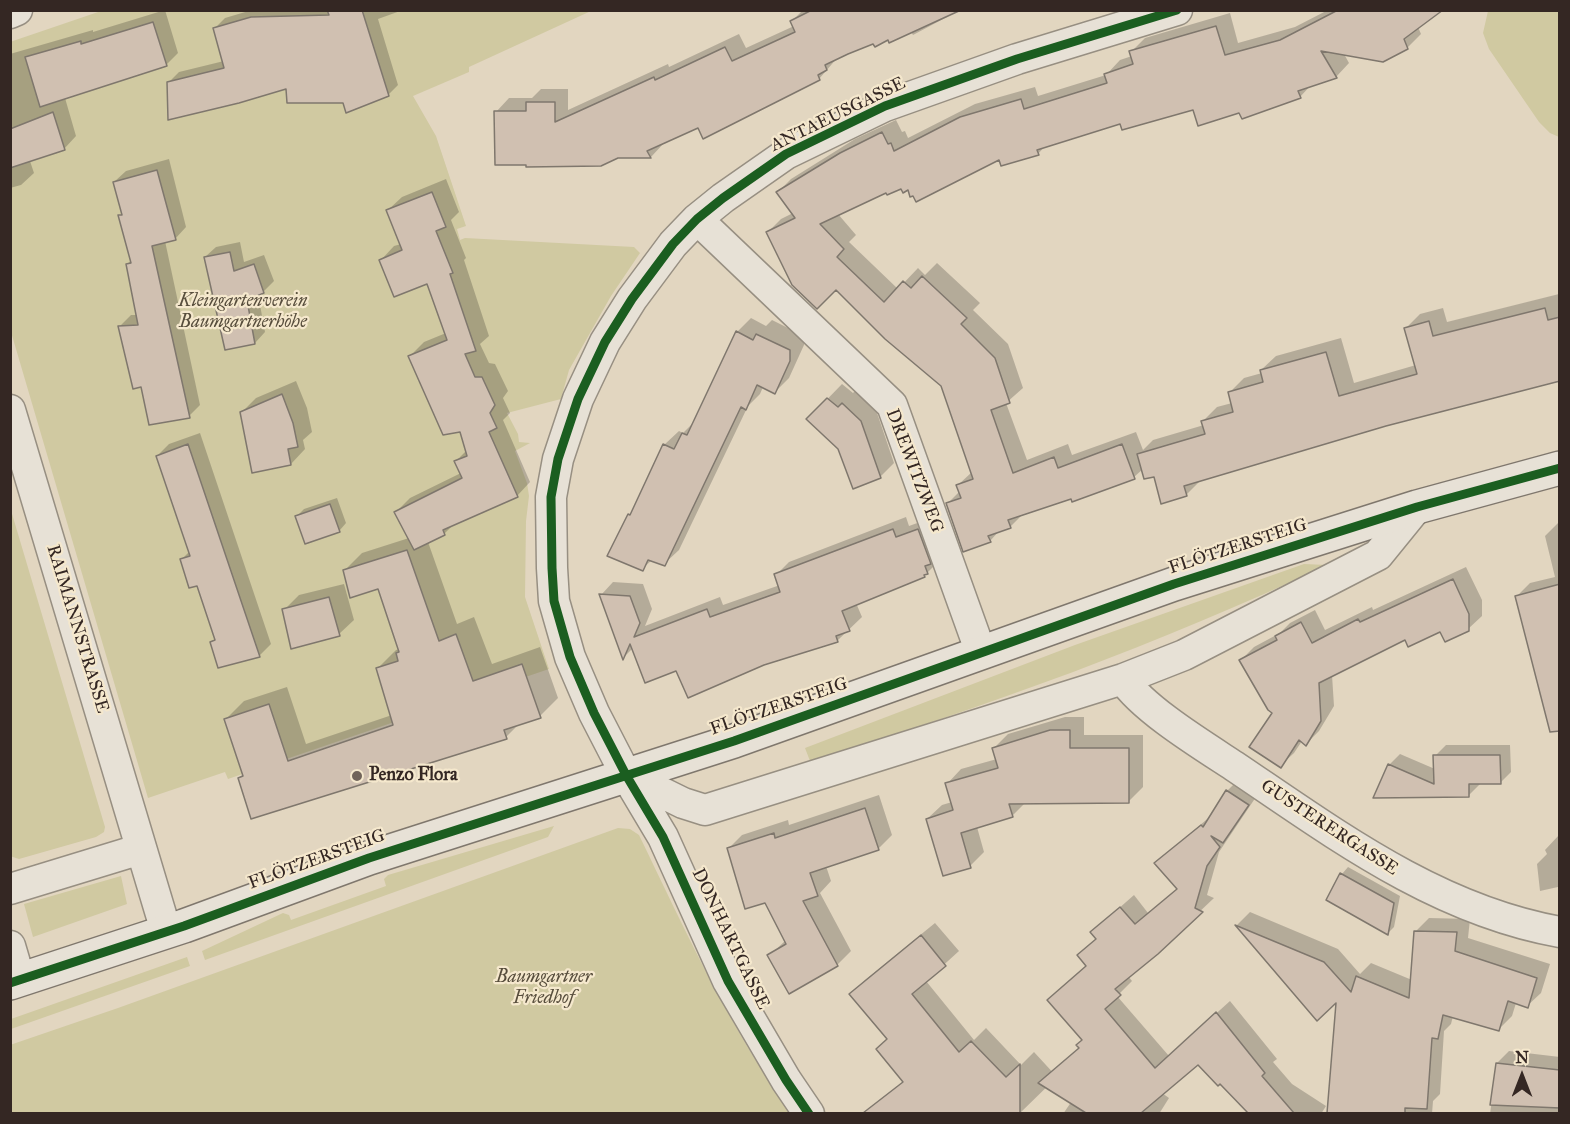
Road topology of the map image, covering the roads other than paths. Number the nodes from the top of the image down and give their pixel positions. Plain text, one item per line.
1 (17, 10) edge
2 (1177, 10) edge
3 (10, 13) edge
4 (697, 219) junction
5 (10, 410) edge
6 (1560, 468) edge
7 (1417, 507) junction
8 (981, 653) junction
9 (1123, 679) junction
10 (626, 775) junction
11 (141, 849) junction
12 (10, 889) edge
13 (166, 932) junction
14 (1560, 933) edge
15 (10, 946) edge
16 (15, 981) edge
17 (809, 1113) edge

1 - 3 street
2 - 4 street, ANTAEUSGASSE
4 - 8 street, DREWITZWEG
4 - 10 street, ANTAEUSGASSE
5 - 11 street, RAIMANNSTRASSE
6 - 7 main road, FLÖTZERSTEIG
7 - 8 main road, FLÖTZERSTEIG
7 - 9 street
8 - 10 main road, FLÖTZERSTEIG
9 - 10 street
9 - 14 street, GUSTERERGASSE
10 - 13 main road, FLÖTZERSTEIG
10 - 17 street, DONHARTGASSE
11 - 12 street
11 - 13 street, RAIMANNSTRASSE
13 - 16 main road, FLÖTZERSTEIG
15 - 16 street

